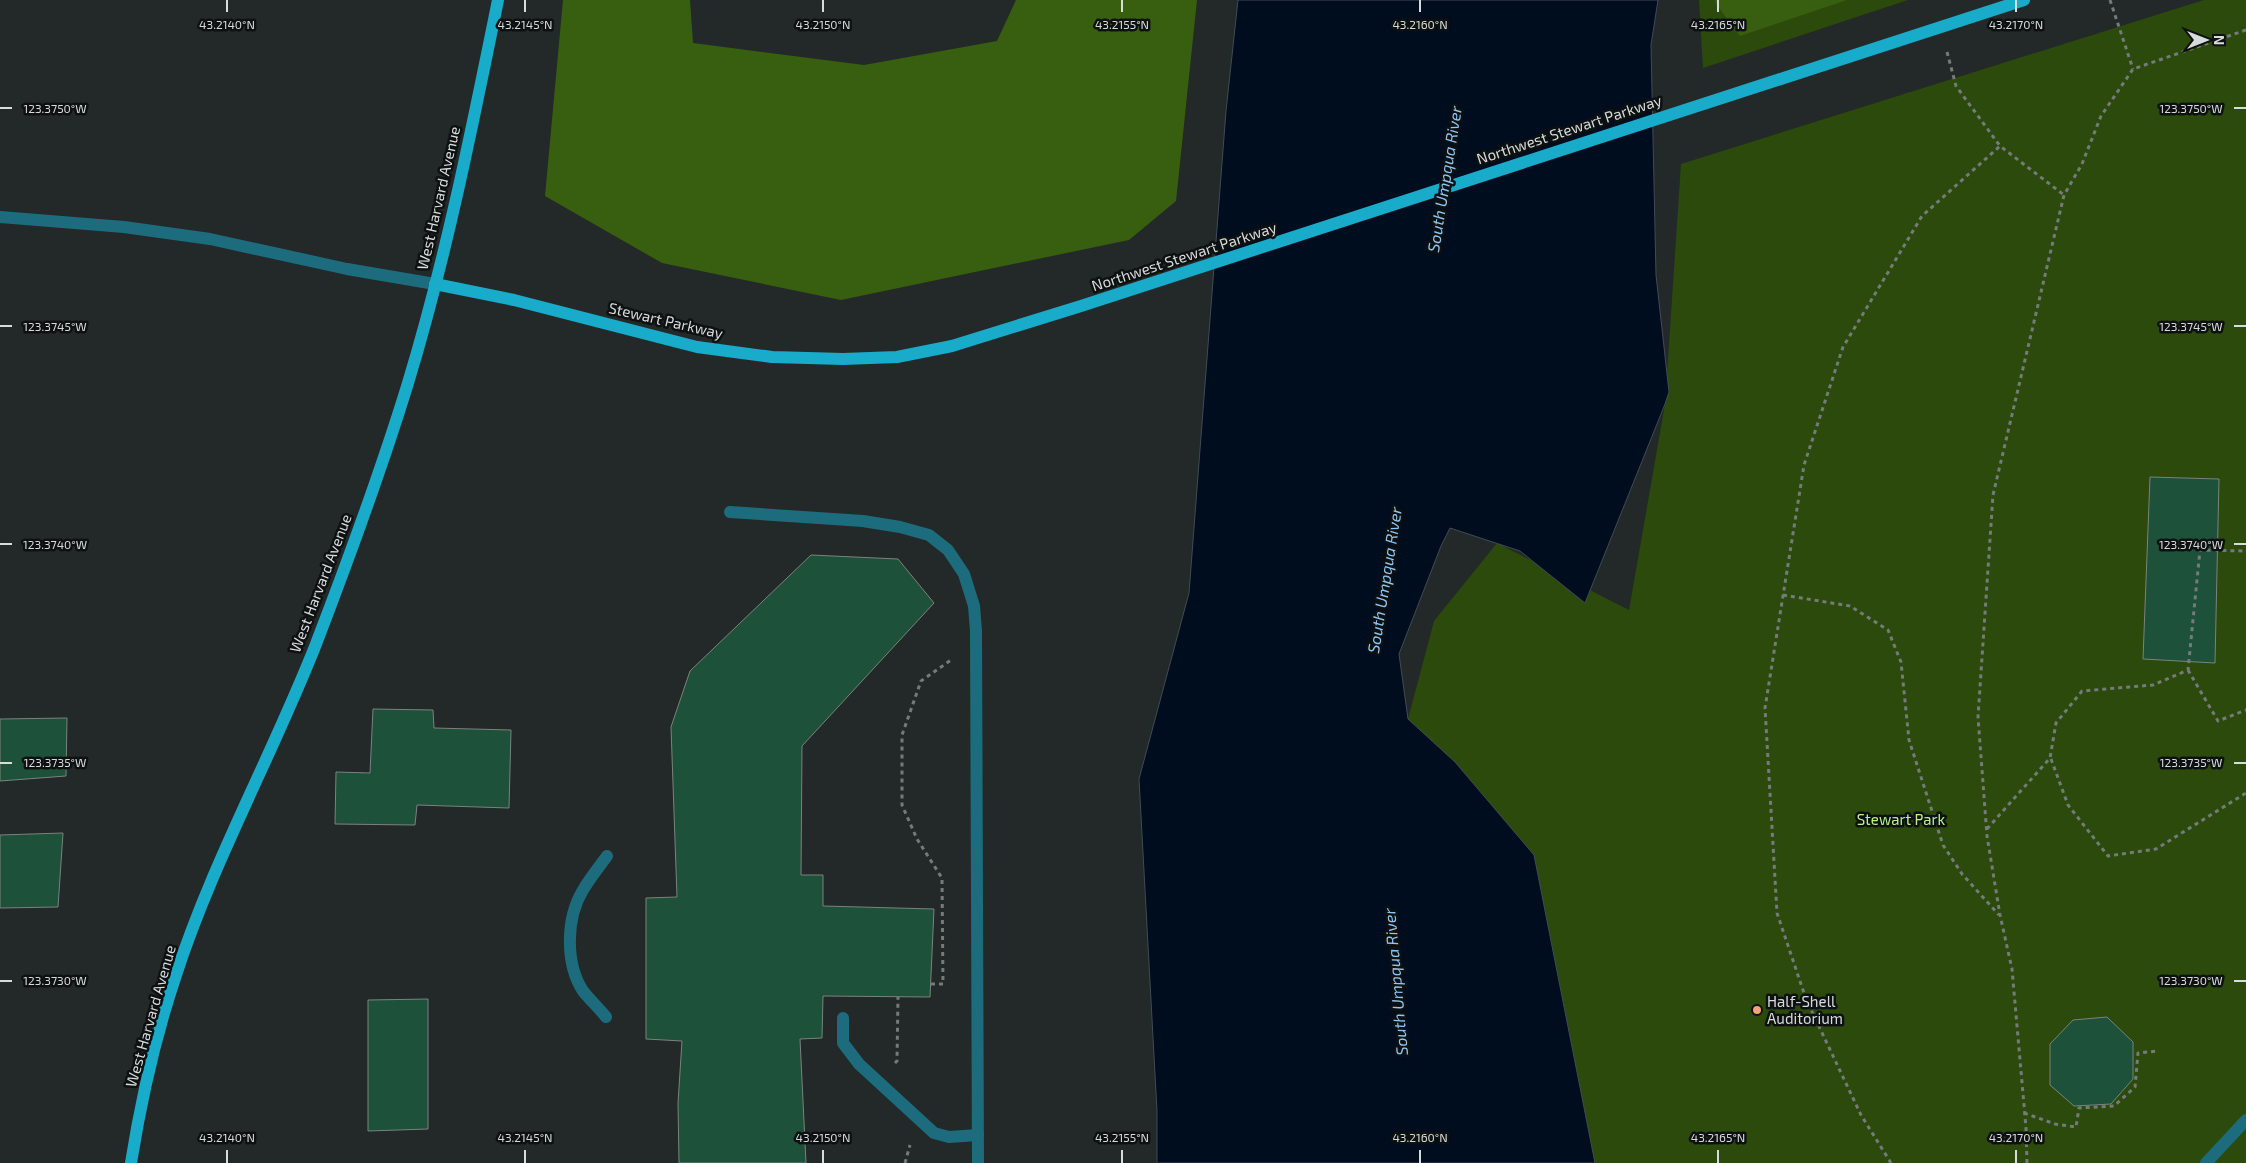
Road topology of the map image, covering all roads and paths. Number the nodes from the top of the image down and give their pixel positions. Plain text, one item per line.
1 (498, 0) edge
2 (2024, 0) edge
3 (2110, 0) edge
4 (2246, 30) edge
5 (1946, 50) dead end
6 (2133, 69) junction
7 (2000, 146) junction
8 (2064, 195) junction
9 (0, 217) edge
10 (435, 284) junction
11 (952, 346) joint
12 (730, 512) dead end
13 (2246, 551) edge
14 (1783, 595) junction
15 (976, 656) junction
16 (2188, 670) junction
17 (2246, 710) edge
18 (2050, 758) junction
19 (2246, 793) edge
20 (1987, 829) junction
21 (607, 856) dead end
22 (2000, 915) junction
23 (931, 984) dead end
24 (898, 997) dead end
25 (606, 1017) dead end
26 (843, 1018) dead end
27 (2158, 1051) dead end
28 (879, 1083) junction
29 (2024, 1113) junction
30 (2246, 1120) edge
31 (978, 1135) junction
32 (131, 1163) edge
33 (978, 1163) edge
34 (1891, 1163) edge
35 (2027, 1163) edge
36 (2206, 1163) edge

1 - 10 main road, West Harvard Avenue
2 - 11 main road, Northwest Stewart Parkway
3 - 6 path
4 - 6 path
5 - 7 path
6 - 8 path
7 - 8 path
7 - 14 path
8 - 20 path
9 - 10 street
10 - 11 main road, Stewart Parkway
10 - 32 main road, West Harvard Avenue
12 - 15 street
13 - 16 path
14 - 22 path
14 - 34 path
15 - 23 path
15 - 31 street
16 - 17 path
16 - 18 path
18 - 19 path
18 - 20 path
20 - 22 path
21 - 25 street
22 - 29 path
24 - 28 path
26 - 28 street
27 - 29 path
28 - 31 street
29 - 35 path
30 - 36 street
31 - 33 street

